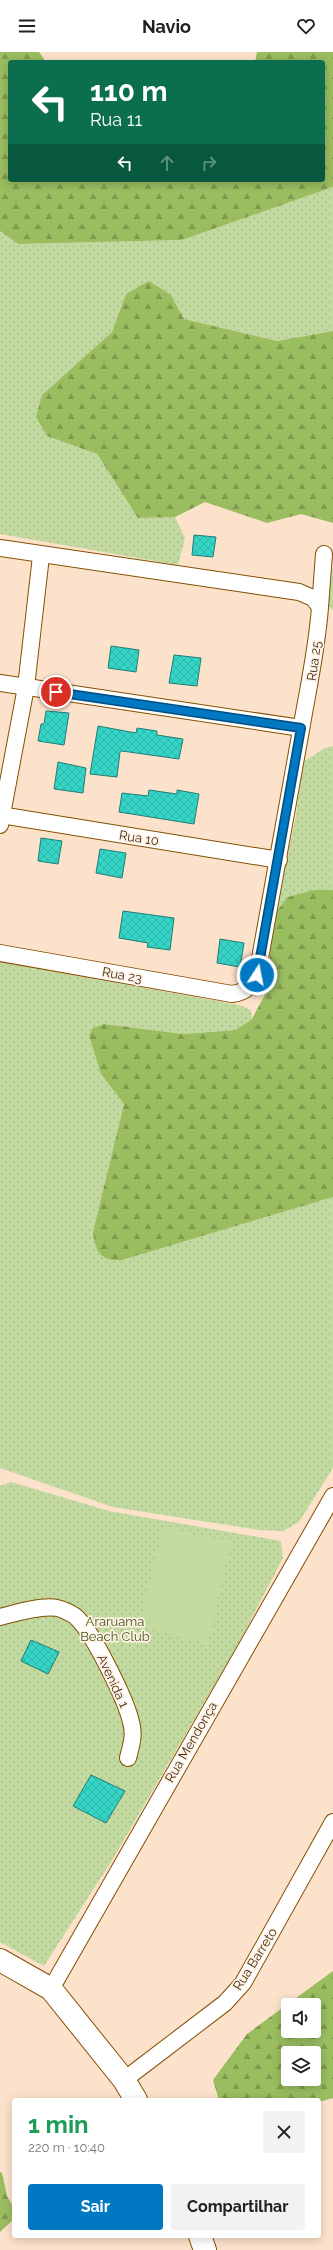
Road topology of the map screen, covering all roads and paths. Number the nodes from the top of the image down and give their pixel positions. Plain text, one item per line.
1 (0, 548) edge
2 (324, 554) dead end
3 (41, 556) junction
4 (320, 607) junction
5 (0, 683) edge
6 (26, 687) junction
7 (301, 728) junction
8 (1, 819) edge
9 (279, 860) junction
10 (0, 953) edge
11 (244, 993) joint
12 (333, 1496) edge
13 (0, 1617) edge
14 (128, 1758) dead end
15 (333, 1822) edge
16 (0, 1960) edge
17 (51, 1989) junction
18 (124, 2080) junction
19 (135, 2098) edge
20 (201, 2238) edge
21 (205, 2250) edge

1 - 3 street
2 - 4 street, Rua 25
3 - 4 street
3 - 6 street
4 - 7 street, Rua 25
5 - 6 street
6 - 7 street
6 - 8 street
7 - 9 street, Rua 25
8 - 9 street, Rua 10
9 - 11 street, Rua 25
10 - 11 street, Rua 23
12 - 17 street, Rua Mendonça
13 - 14 street, Avenida 1
15 - 18 street, Rua Barreto
16 - 17 street
17 - 18 street
18 - 19 street
20 - 21 street

